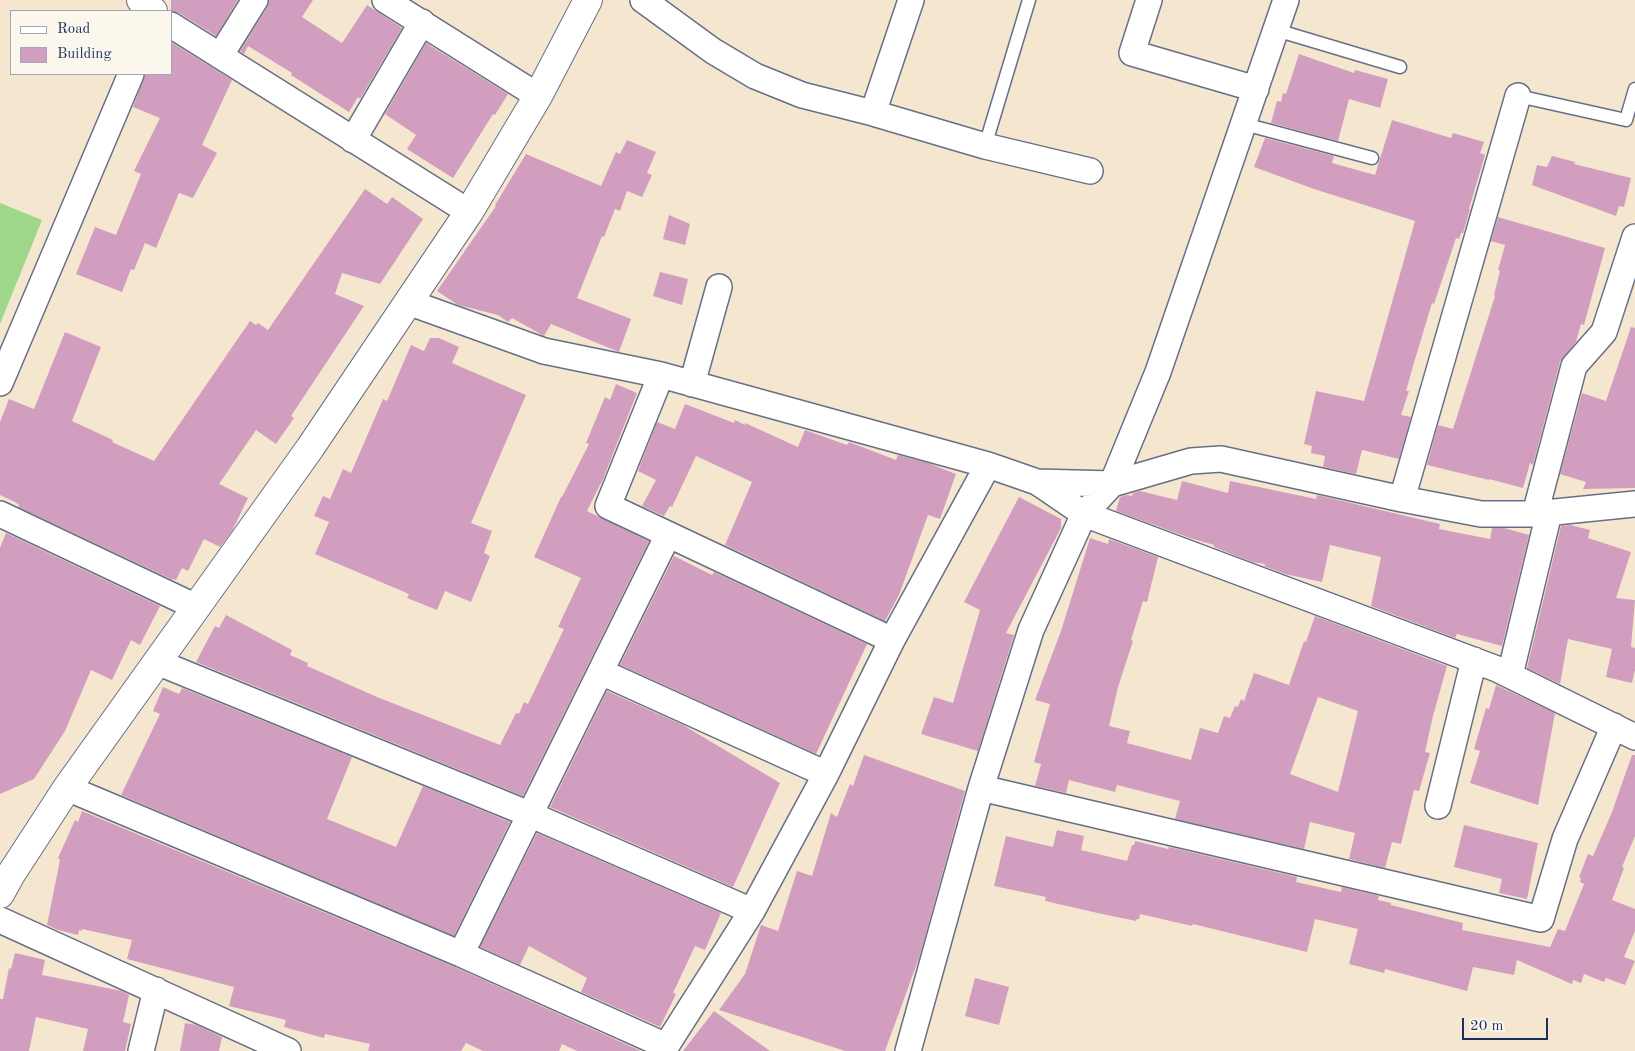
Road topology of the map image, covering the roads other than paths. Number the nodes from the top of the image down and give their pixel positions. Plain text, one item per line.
1 (255, 0) edge
2 (385, 0) edge
3 (588, 0) edge
4 (643, 0) edge
5 (911, 0) edge
6 (1029, 0) edge
7 (1149, 0) edge
8 (1286, 0) edge
9 (172, 22) edge
10 (422, 22) junction
11 (1276, 30) junction
12 (220, 56) junction
13 (1400, 66) dead end
14 (131, 75) edge
15 (1256, 88) junction
16 (1635, 89) edge
17 (538, 96) junction
18 (1518, 96) joint
19 (873, 113) junction
20 (1244, 124) junction
21 (353, 140) junction
22 (985, 146) junction
23 (1372, 158) dead end
24 (1090, 171) dead end
25 (469, 212) junction
26 (1635, 237) edge
27 (719, 287) dead end
28 (408, 302) junction
29 (661, 375) junction
30 (0, 383) edge
31 (692, 384) junction
32 (988, 465) junction
33 (1037, 482) junction
34 (1112, 484) junction
35 (1402, 499) junction
36 (1635, 504) edge
37 (0, 514) edge
38 (1084, 514) junction
39 (1542, 514) junction
40 (668, 535) junction
41 (196, 607) junction
42 (892, 640) junction
43 (1474, 660) junction
44 (157, 662) junction
45 (601, 672) junction
46 (1510, 675) junction
47 (1624, 731) edge
48 (826, 774) junction
49 (67, 788) junction
50 (981, 788) junction
51 (1438, 806) dead end
52 (529, 814) junction
53 (0, 894) edge
54 (752, 911) junction
55 (0, 920) edge
56 (461, 954) junction
57 (156, 990) junction
58 (664, 1049) edge
59 (142, 1051) edge
60 (288, 1051) edge
61 (908, 1051) edge

1 - 12 street
2 - 10 street
3 - 17 street
4 - 19 street
5 - 19 street
6 - 22 lane
7 - 15 street
8 - 11 street
9 - 12 street
10 - 17 street
10 - 21 street
11 - 13 lane
11 - 15 street
12 - 21 street
14 - 30 street
15 - 20 street
16 - 18 lane
17 - 25 street
18 - 35 street
19 - 22 street
20 - 23 lane
20 - 34 street
21 - 25 street
22 - 24 street
25 - 28 street
26 - 39 street
27 - 31 street
28 - 29 street
28 - 41 street
29 - 31 street
29 - 40 street
31 - 32 street
32 - 33 street
32 - 42 street
33 - 34 street
33 - 38 street
34 - 35 street
34 - 38 street
35 - 39 street
36 - 39 street
37 - 41 street
38 - 43 street
38 - 50 street
39 - 46 street
40 - 42 street
40 - 45 street
41 - 44 street
42 - 48 street
43 - 46 street
43 - 51 street
44 - 49 street
44 - 52 street
45 - 48 street
45 - 52 street
46 - 47 street
47 - 50 street
48 - 54 street
49 - 53 street
49 - 56 street
50 - 61 street
52 - 54 street
52 - 56 street
54 - 58 street
55 - 57 street
56 - 58 street
57 - 59 street
57 - 60 street

